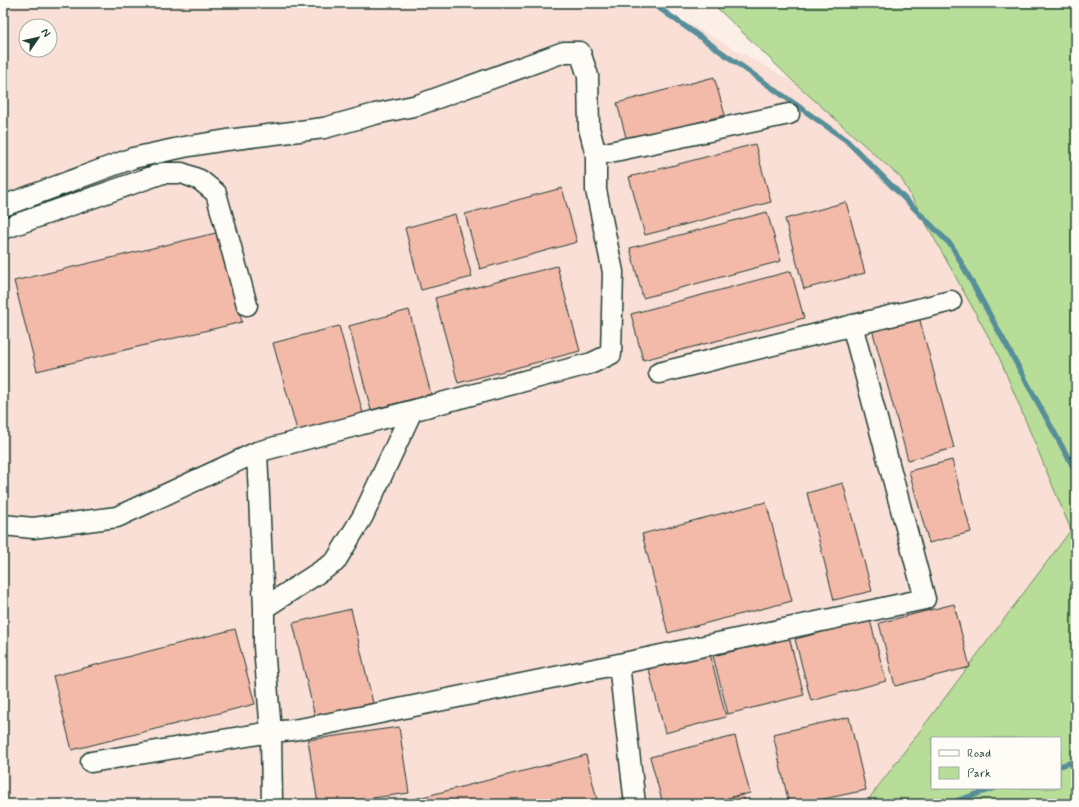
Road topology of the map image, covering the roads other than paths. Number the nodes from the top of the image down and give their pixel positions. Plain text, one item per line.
1 (789, 114) dead end
2 (596, 156) junction
3 (3, 206) edge
4 (3, 229) edge
5 (951, 301) dead end
6 (247, 305) dead end
7 (852, 325) junction
8 (659, 373) dead end
9 (412, 411) junction
10 (257, 452) junction
11 (3, 524) edge
12 (264, 608) junction
13 (619, 664) junction
14 (271, 732) junction
15 (91, 762) dead end
16 (272, 804) edge
17 (635, 804) edge

1 - 2 street
2 - 3 street
2 - 9 street
4 - 6 street
5 - 7 street
7 - 8 street
7 - 13 street
9 - 10 street
9 - 12 street
10 - 11 street
10 - 12 street
12 - 14 street
13 - 14 street
13 - 17 street
14 - 15 street
14 - 16 street

